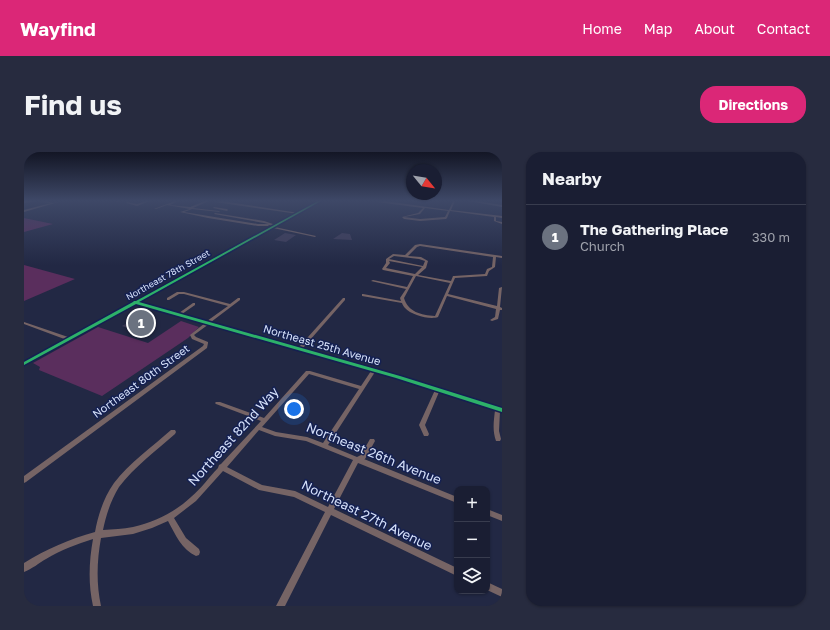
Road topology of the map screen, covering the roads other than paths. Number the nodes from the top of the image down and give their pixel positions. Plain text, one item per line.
1 (240, 222) edge
2 (264, 222) edge
3 (281, 222) edge
4 (268, 225) junction
5 (274, 226) junction
6 (315, 236) dead end
7 (406, 256) junction
8 (495, 256) junction
9 (502, 257) edge
10 (388, 260) junction
11 (425, 267) junction
12 (415, 276) junction
13 (373, 281) dead end
14 (451, 282) junction
15 (407, 288) junction
16 (501, 288) edge
17 (363, 294) dead end
18 (447, 295) junction
19 (168, 299) dead end
20 (239, 299) dead end
21 (344, 299) dead end
22 (135, 302) junction
23 (402, 302) junction
24 (194, 304) dead end
25 (230, 306) junction
26 (500, 309) edge
27 (179, 314) junction
28 (492, 320) dead end
29 (24, 323) edge
30 (209, 323) junction
31 (69, 339) junction
32 (300, 349) junction
33 (24, 364) edge
34 (374, 370) junction
35 (362, 388) junction
36 (438, 389) junction
37 (218, 403) dead end
38 (500, 409) edge
39 (264, 420) junction
40 (258, 427) junction
41 (172, 432) dead end
42 (426, 434) dead end
43 (498, 438) dead end
44 (372, 441) dead end
45 (324, 446) junction
46 (357, 460) junction
47 (221, 467) junction
48 (24, 480) edge
49 (454, 499) edge
50 (329, 512) junction
51 (490, 513) edge
52 (171, 516) junction
53 (502, 518) edge
54 (97, 534) junction
55 (196, 552) dead end
56 (24, 568) edge
57 (454, 571) edge
58 (490, 587) edge
59 (502, 593) edge
60 (97, 606) edge
61 (280, 606) edge

1 - 4 street
2 - 4 street
3 - 5 main road, Northeast 78th Street
4 - 5 street
5 - 6 street
5 - 22 main road, Northeast 78th Street
7 - 8 street
7 - 10 street
7 - 11 street
8 - 9 street
8 - 14 street
10 - 11 street
10 - 12 street
11 - 12 street
12 - 14 street
12 - 15 street
13 - 15 street
14 - 18 street
15 - 23 street
16 - 26 street
17 - 23 street
18 - 23 street
18 - 26 street
19 - 25 street
20 - 25 street, Northeast 80th Street
21 - 32 street
22 - 27 street, Northeast 25th Avenue
22 - 31 main road, Northeast 78th Street
24 - 27 street
25 - 30 street, Northeast 80th Street
26 - 28 street
27 - 30 street, Northeast 25th Avenue
29 - 31 street
30 - 32 street, Northeast 25th Avenue
30 - 48 street, Northeast 80th Street
31 - 33 main road, Northeast 78th Street
32 - 34 street, Northeast 25th Avenue
34 - 35 street
34 - 36 street, Northeast 25th Avenue
35 - 39 street, Northeast 82nd Way
35 - 45 street
36 - 38 street, Northeast 25th Avenue
36 - 42 street
37 - 39 street
38 - 43 street
39 - 40 street, Northeast 82nd Way
40 - 45 street, Northeast 26th Avenue
40 - 47 street, Northeast 82nd Way
41 - 54 street
44 - 46 street
45 - 46 street, Northeast 26th Avenue
46 - 49 street, Northeast 26th Avenue
46 - 50 street
47 - 50 street, Northeast 27th Avenue
47 - 52 street, Northeast 82nd Way
50 - 57 street, Northeast 27th Avenue
50 - 61 street
51 - 53 street
52 - 54 street, Northeast 82nd Way
52 - 55 street
54 - 56 street, Northeast 82nd Way
54 - 60 street
58 - 59 street

